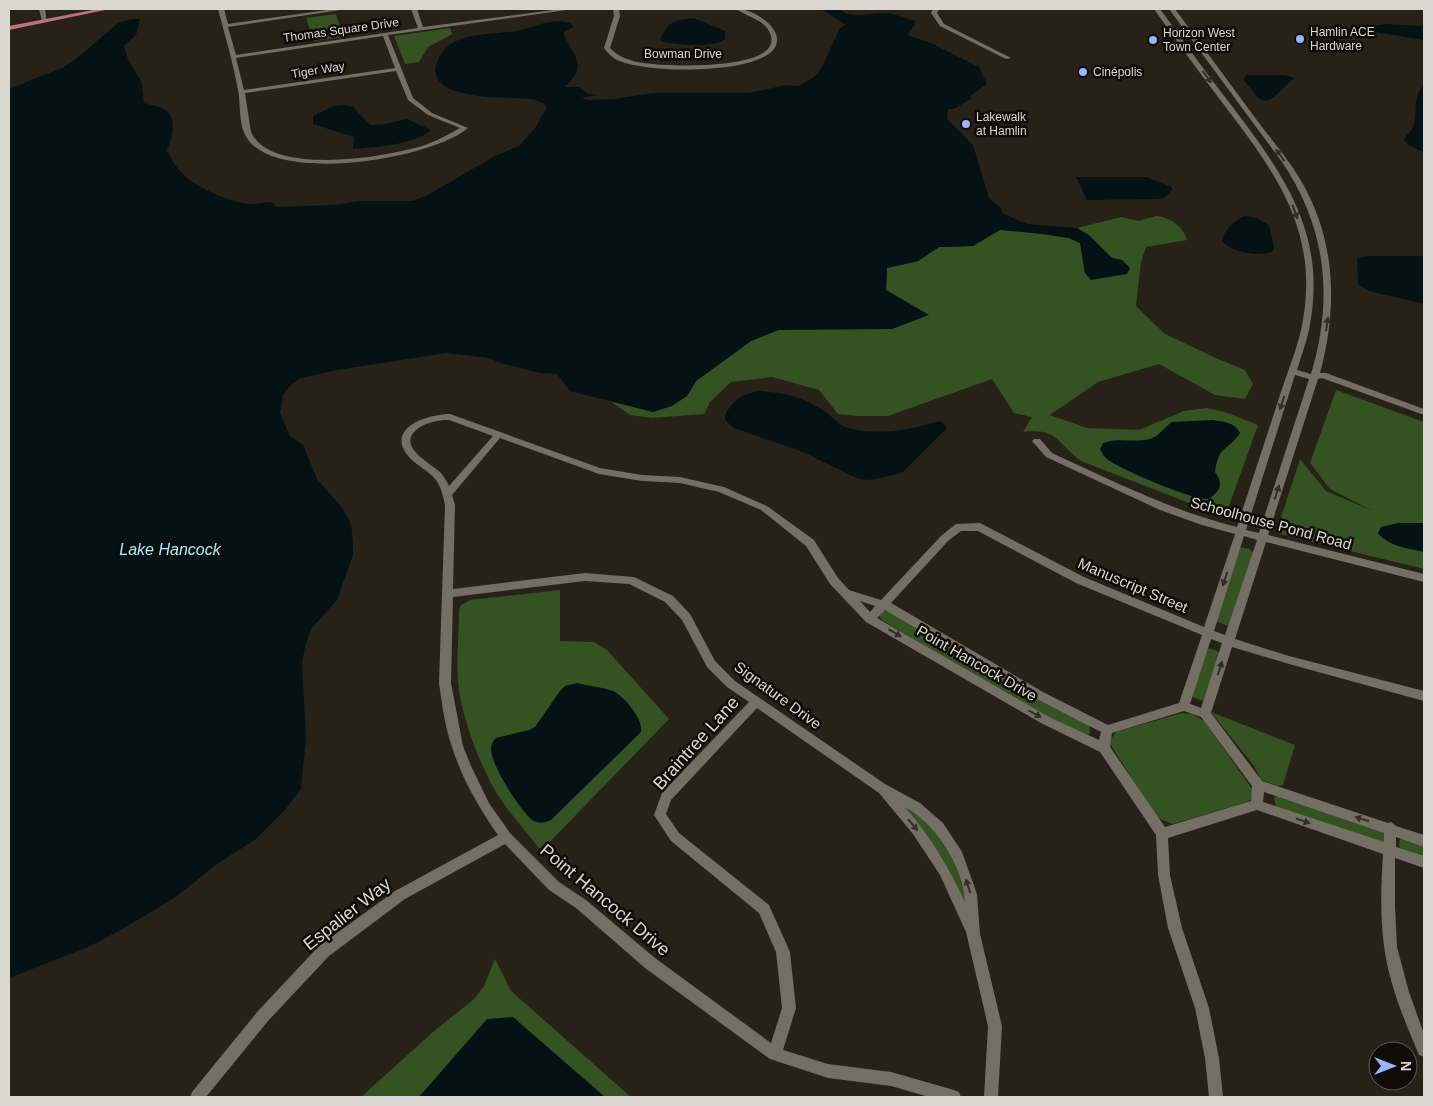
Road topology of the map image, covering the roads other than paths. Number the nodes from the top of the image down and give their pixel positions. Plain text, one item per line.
1 (84, 9) edge
2 (107, 9) edge
3 (221, 9) edge
4 (344, 9) edge
5 (414, 9) edge
6 (515, 9) edge
7 (571, 9) edge
8 (616, 9) edge
9 (739, 9) edge
10 (936, 9) edge
11 (1157, 9) edge
12 (1172, 9) edge
13 (44, 15) edge
14 (519, 16) junction
15 (9, 23) edge
16 (225, 26) junction
17 (9, 28) edge
18 (420, 29) junction
19 (385, 34) junction
20 (233, 57) junction
21 (1008, 58) dead end
22 (399, 69) junction
23 (241, 92) junction
24 (1292, 371) junction
25 (1313, 377) junction
26 (1424, 412) edge
27 (499, 434) junction
28 (1037, 441) dead end
29 (448, 494) junction
30 (1240, 533) junction
31 (1262, 539) junction
32 (1424, 578) edge
33 (843, 592) junction
34 (448, 594) junction
35 (885, 605) junction
36 (870, 619) junction
37 (1207, 632) junction
38 (1228, 641) junction
39 (1424, 696) edge
40 (756, 702) junction
41 (1184, 706) junction
42 (1205, 714) junction
43 (1108, 730) junction
44 (1104, 748) junction
45 (1258, 785) junction
46 (881, 788) junction
47 (1257, 805) junction
48 (1391, 828) junction
49 (1162, 834) junction
50 (506, 837) junction
51 (1424, 841) edge
52 (1389, 850) junction
53 (1424, 862) edge
54 (973, 934) junction
55 (1424, 1050) edge
56 (776, 1054) junction
57 (197, 1097) edge
58 (954, 1097) edge
59 (991, 1097) edge
60 (1216, 1097) edge

1 - 13 main road
2 - 13 main road
3 - 16 street
4 - 16 street
5 - 18 street
6 - 14 street
7 - 14 street, Thomas Square Drive
8 - 9 street, Bowman Drive
10 - 21 street
11 -> 24 street
25 -> 12 street
13 - 15 main road
13 - 17 main road
14 - 18 street, Thomas Square Drive
16 - 20 street
18 - 19 street, Thomas Square Drive
19 - 20 street, Thomas Square Drive
19 - 22 street
20 - 23 street
22 - 23 street, Tiger Way
22 - 23 street
24 - 25 street
24 -> 30 street
25 - 26 street
31 -> 25 street
27 - 29 street
27 - 29 street, Point Hancock Drive
27 - 33 street, Point Hancock Drive
28 - 30 street, Schoolhouse Pond Road
29 - 34 street, Point Hancock Drive
30 - 31 street, Schoolhouse Pond Road
30 -> 37 street
31 - 32 street, Schoolhouse Pond Road
31 - 38 street
33 - 35 street, Point Hancock Drive
33 - 36 street, Point Hancock Drive
34 - 40 street, Signature Drive
34 - 50 street, Point Hancock Drive
35 - 36 street, Manuscript Street
35 - 37 street, Manuscript Street
35 - 43 street, Point Hancock Drive
36 -> 44 street, Point Hancock Drive
37 - 38 street, Manuscript Street
37 - 41 street
38 - 39 street, Manuscript Street
42 -> 38 street
40 - 46 street, Signature Drive
40 - 56 street, Braintree Lane
41 - 42 street
41 - 43 street
42 - 45 street
43 - 44 street
44 - 49 street
45 - 47 street
48 -> 45 street
46 -> 54 street, Signature Drive
54 -> 46 street, Signature Drive
47 - 49 street
47 -> 52 street
48 - 51 street
48 - 52 street
49 - 60 street
50 - 56 street, Point Hancock Drive
50 - 57 street, Espalier Way
52 - 53 street
52 - 55 street
54 - 59 street, Signature Drive
56 - 58 street, Point Hancock Drive

